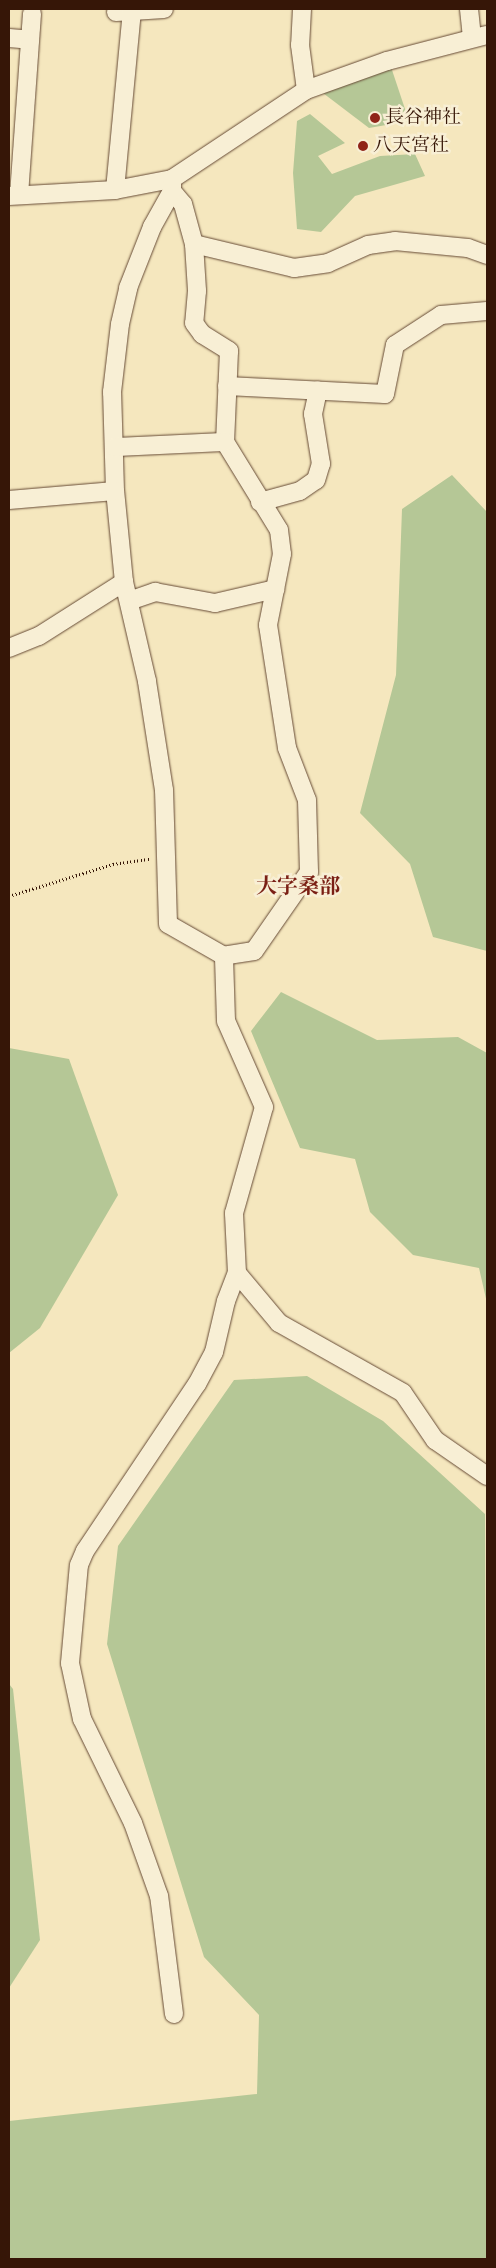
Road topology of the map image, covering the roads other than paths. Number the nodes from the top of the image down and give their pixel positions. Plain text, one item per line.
1 (164, 9) edge
2 (302, 9) edge
3 (469, 9) edge
4 (32, 13) dead end
5 (480, 36) edge
6 (9, 38) edge
7 (30, 40) junction
8 (306, 90) junction
9 (172, 185) junction
10 (115, 190) junction
11 (14, 195) edge
12 (194, 244) junction
13 (487, 254) edge
14 (487, 311) edge
15 (228, 386) junction
16 (318, 390) junction
17 (225, 442) junction
18 (115, 447) junction
19 (115, 491) junction
20 (9, 500) edge
21 (260, 502) junction
22 (124, 582) junction
23 (275, 588) junction
24 (128, 601) junction
25 (9, 648) edge
26 (224, 956) junction
27 (237, 1273) junction
28 (487, 1476) edge
29 (174, 2014) dead end

1 - 10 street
2 - 8 street
3 - 5 street
4 - 7 street
5 - 8 street
6 - 7 street
7 - 11 street
8 - 9 street
9 - 10 street
9 - 12 street
9 - 18 street
10 - 11 street
12 - 13 street
12 - 15 street
14 - 16 street
15 - 16 street
15 - 17 street
16 - 21 street
17 - 18 street
17 - 21 street
18 - 19 street
19 - 20 street
19 - 22 street
21 - 23 street
22 - 24 street
22 - 25 street
23 - 24 street
23 - 26 street
24 - 26 street
26 - 27 street
27 - 28 street
27 - 29 street

